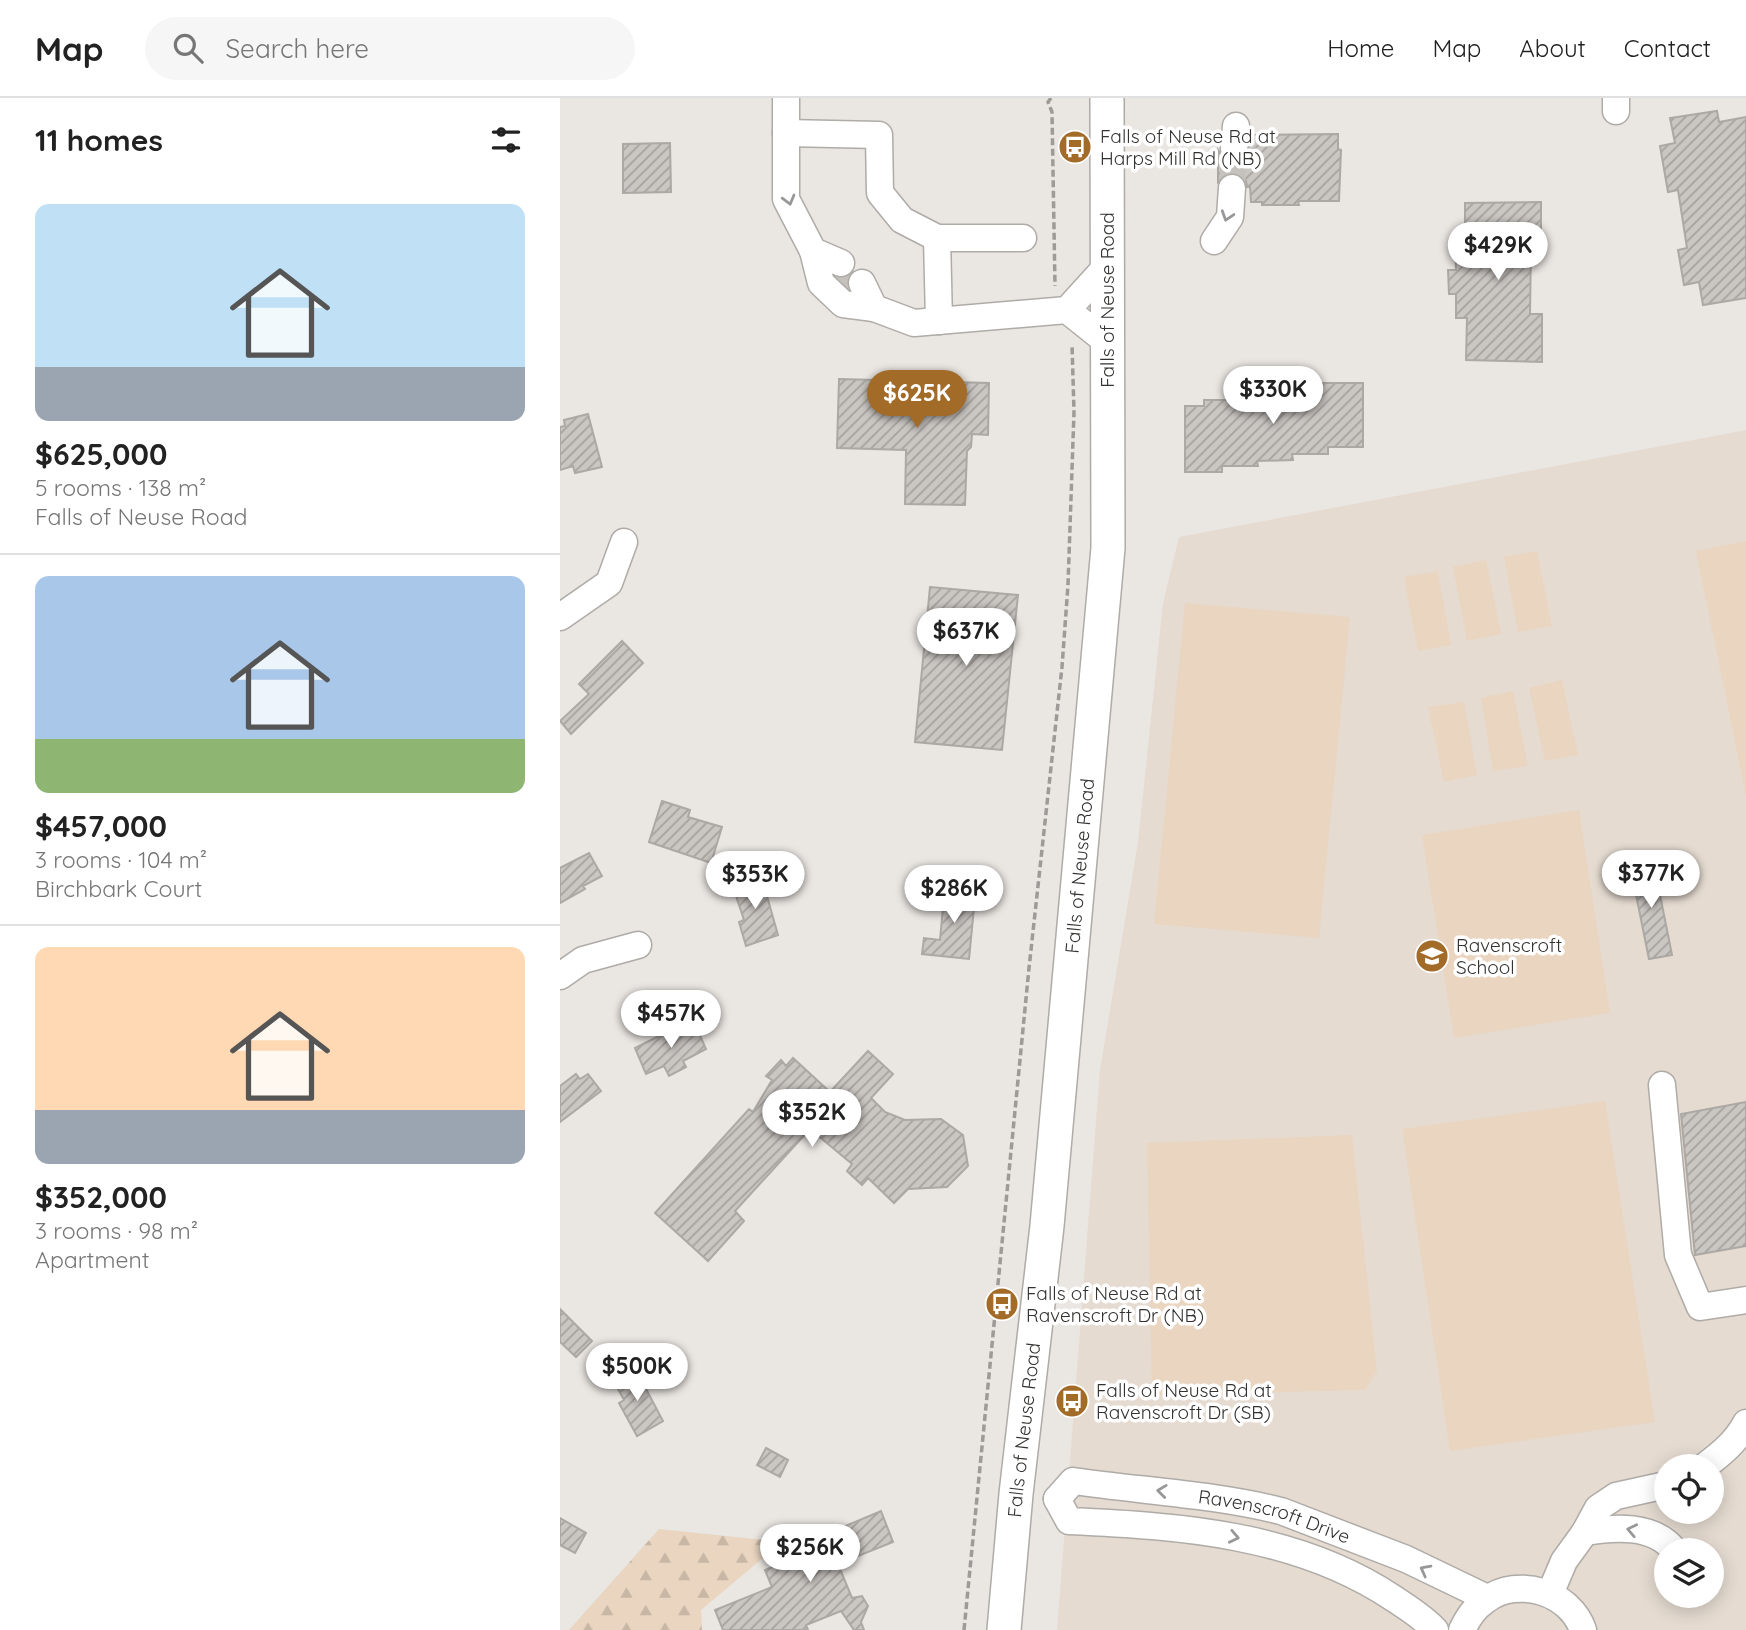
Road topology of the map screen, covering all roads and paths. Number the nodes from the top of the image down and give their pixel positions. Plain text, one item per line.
1 (786, 98) edge
2 (1051, 98) edge
3 (1107, 98) edge
4 (786, 133) junction
5 (1232, 188) tunnel mouth
6 (937, 238) junction
7 (1023, 238) dead end
8 (1214, 242) dead end
9 (813, 251) junction
10 (1107, 266) junction
11 (838, 267) tunnel mouth
12 (859, 287) tunnel mouth
13 (1061, 303) junction
14 (874, 308) junction
15 (939, 321) junction
16 (1072, 339) dead end
17 (1107, 342) junction
18 (624, 542) dead end
19 (560, 617) edge
20 (638, 945) dead end
21 (560, 976) edge
22 (1662, 1084) dead end
23 (1746, 1300) edge
24 (1746, 1423) edge
25 (1721, 1454) edge
26 (1654, 1488) edge
27 (1016, 1494) junction
28 (1057, 1499) junction
29 (1585, 1532) junction
30 (1659, 1538) edge
31 (1380, 1549) junction
32 (1365, 1580) junction
33 (1550, 1594) junction
34 (1487, 1598) junction
35 (964, 1630) edge
36 (1004, 1630) edge
37 (1435, 1630) edge
38 (1462, 1630) edge
39 (1583, 1630) edge

1 - 4 street
2 - 13 path
3 - 10 main road, Falls of Neuse Road
4 - 6 street
4 -> 9 street
5 -> 8 street
6 - 7 street
6 - 15 street
9 - 11 street
9 - 14 street
10 - 13 street
10 - 17 main road, Falls of Neuse Road
12 - 14 street
13 - 15 street
13 - 17 street
14 - 15 street
16 - 35 path
17 - 27 main road, Falls of Neuse Road
18 - 19 street
20 - 21 street
22 - 23 street
24 - 25 street
26 - 29 street
27 - 28 street
27 - 36 main road, Falls of Neuse Road
31 -> 28 street, Ravenscroft Drive
28 -> 32 street, Ravenscroft Drive
30 -> 29 street
29 - 33 street
31 - 32 street
34 -> 31 street, Ravenscroft Drive
32 - 37 street, Ravenscroft Drive
33 - 34 street
33 - 39 street
34 - 38 street

